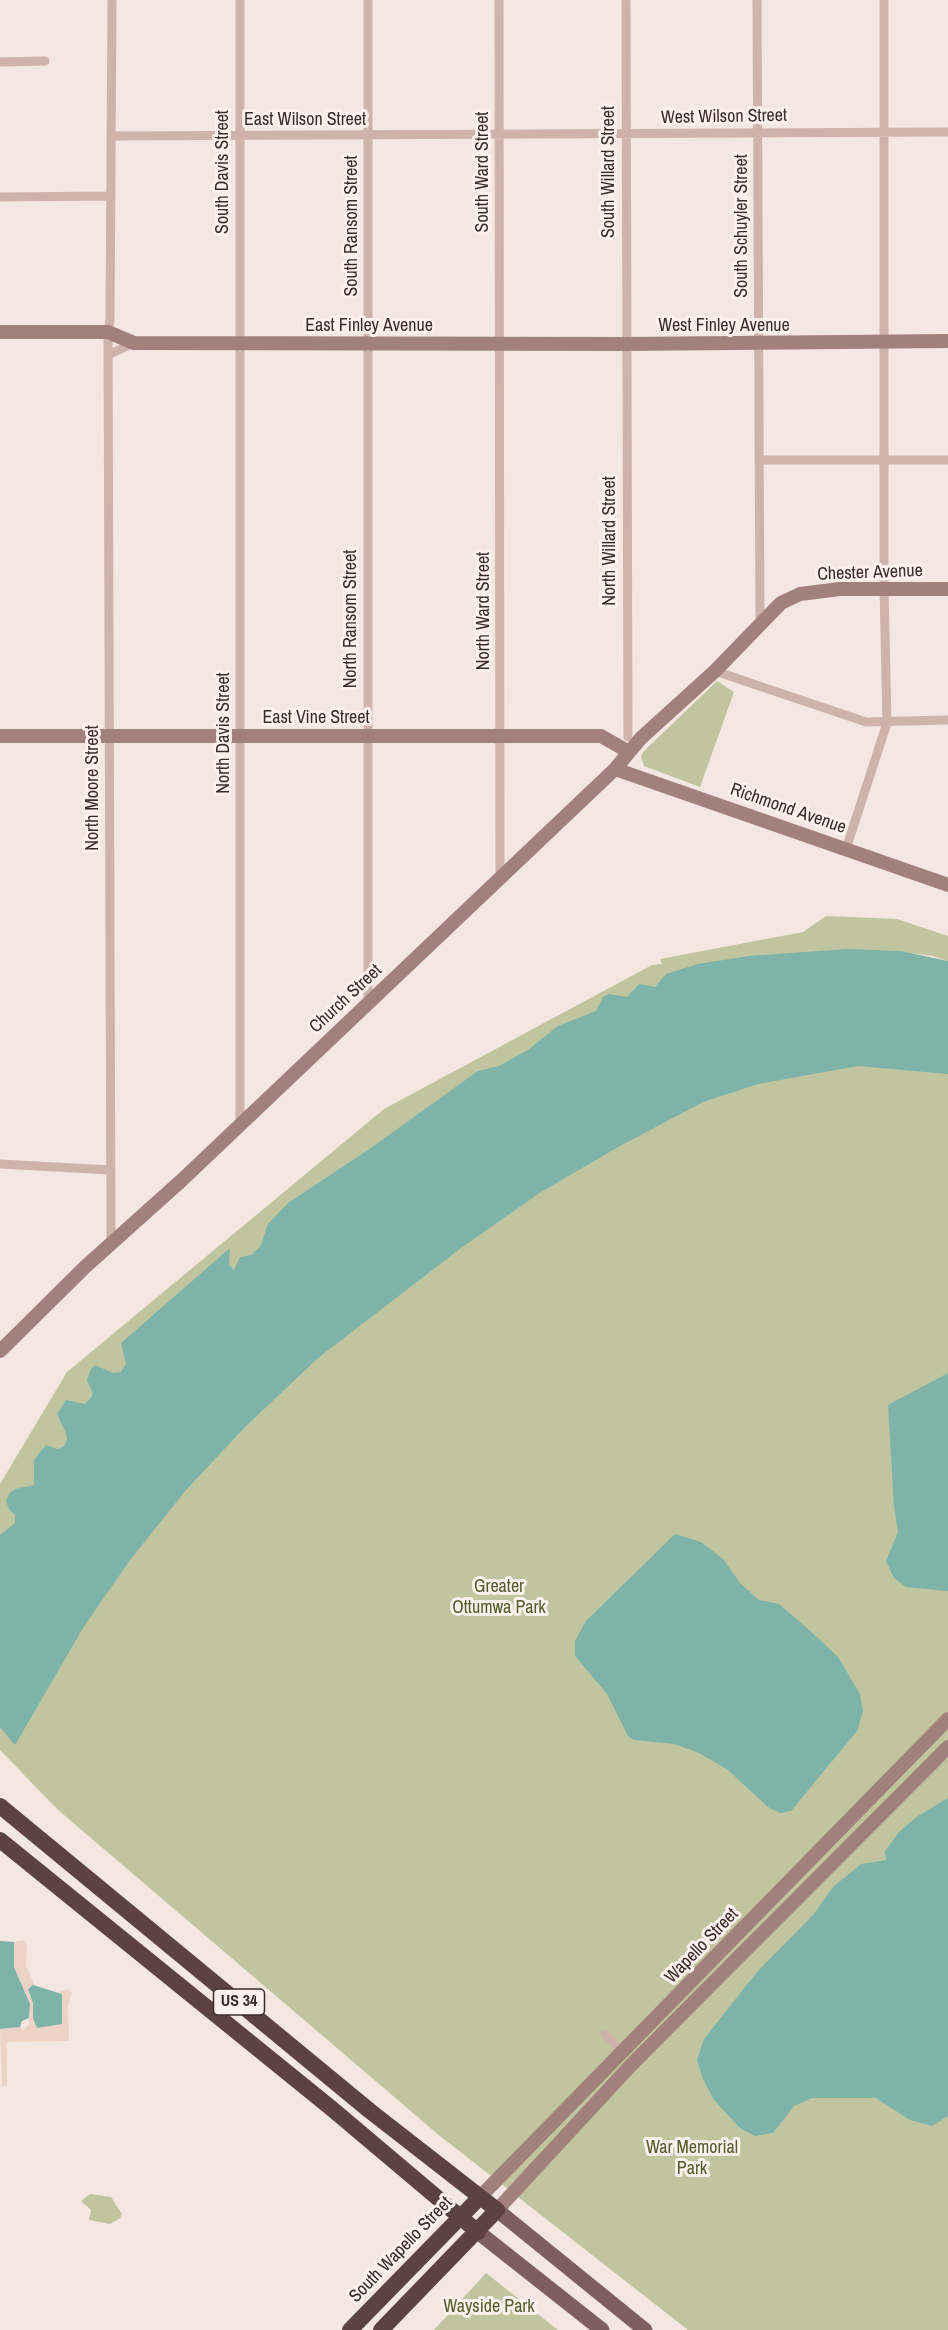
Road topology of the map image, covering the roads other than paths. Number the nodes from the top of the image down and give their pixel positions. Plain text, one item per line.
1 (112, 0) edge
2 (240, 0) edge
3 (368, 0) edge
4 (499, 0) edge
5 (626, 0) edge
6 (757, 0) edge
7 (884, 0) edge
8 (45, 61) dead end
9 (0, 62) edge
10 (884, 131) junction
11 (948, 132) edge
12 (758, 133) junction
13 (625, 135) junction
14 (111, 136) junction
15 (239, 136) junction
16 (368, 136) junction
17 (500, 136) junction
18 (0, 196) edge
19 (111, 196) junction
20 (0, 332) edge
21 (108, 332) junction
22 (948, 341) edge
23 (884, 342) junction
24 (134, 343) junction
25 (239, 344) junction
26 (500, 344) junction
27 (625, 344) junction
28 (759, 344) junction
29 (368, 345) junction
30 (108, 355) junction
31 (759, 460) junction
32 (884, 460) junction
33 (948, 460) edge
34 (884, 589) junction
35 (948, 589) edge
36 (760, 623) junction
37 (715, 671) junction
38 (948, 720) edge
39 (887, 723) junction
40 (0, 736) edge
41 (109, 736) junction
42 (241, 736) junction
43 (368, 736) junction
44 (500, 736) junction
45 (627, 737) dead end
46 (629, 752) junction
47 (615, 769) junction
48 (846, 849) junction
49 (500, 877) junction
50 (948, 885) edge
51 (368, 1000) junction
52 (240, 1123) junction
53 (0, 1164) edge
54 (111, 1170) junction
55 (111, 1243) junction
56 (0, 1351) edge
57 (948, 1719) edge
58 (948, 1747) edge
59 (0, 1792) edge
60 (0, 1806) edge
61 (0, 1840) edge
62 (0, 1852) edge
63 (74, 1866) junction
64 (53, 1882) junction
65 (605, 2034) dead end
66 (623, 2053) junction
67 (480, 2197) junction
68 (497, 2210) junction
69 (459, 2216) junction
70 (478, 2232) junction
71 (350, 2330) edge
72 (381, 2330) edge
73 (602, 2330) edge
74 (645, 2330) edge

1 - 14 street, North Moore Street
2 - 15 street, South Davis Street
3 - 16 street, South Ransom Street
4 - 17 street, South Ward Street
5 - 13 street, South Willard Street
6 - 12 street, South Schuyler Street
7 - 10 street
8 - 9 street
10 - 11 street, West Wilson Street
10 - 12 street, West Wilson Street
10 - 23 street
12 - 13 street, West Wilson Street
12 - 28 street, South Schuyler Street
13 - 17 street, West Wilson Street
13 - 27 street, South Willard Street
14 - 15 street, East Wilson Street
14 - 19 street, North Moore Street
15 - 16 street, East Wilson Street
15 - 25 street, South Davis Street
16 - 17 street, East Wilson Street
16 - 29 street, South Ransom Street
17 - 26 street, South Ward Street
18 - 19 street
19 - 21 street, North Moore Street
20 - 21 main road
21 - 24 main road
21 - 30 street, North Moore Street
22 - 23 main road, West Finley Avenue
23 - 28 main road, West Finley Avenue
23 - 32 street
24 - 25 main road, East Finley Avenue
24 - 30 street
25 - 29 main road, East Finley Avenue
25 - 42 street, North Davis Street
26 - 27 main road, West Finley Avenue
26 - 29 main road, East Finley Avenue
26 - 44 street, North Ward Street
27 - 28 main road, West Finley Avenue
27 - 45 street, North Willard Street
28 - 31 street, South Schuyler Street
29 - 43 street, North Ransom Street
30 - 41 street, North Moore Street
31 - 32 street
31 - 36 street, South Schuyler Street
32 - 33 street
32 - 34 street
34 - 35 main road, Chester Avenue
34 - 36 main road, Chester Avenue
34 - 39 street
36 - 37 main road, Chester Avenue
37 - 39 street
37 - 46 main road, Church Street
38 - 39 street
39 - 48 street
40 - 41 main road, East Vine Street
41 - 42 main road, East Vine Street
41 - 54 street, North Moore Street
42 - 43 main road, East Vine Street
42 - 52 street, North Davis Street
43 - 44 main road, East Vine Street
43 - 51 street, North Ransom Street
44 - 46 main road, East Vine Street
44 - 49 street, North Ward Street
46 - 47 main road, Church Street
47 - 48 main road, Richmond Avenue
47 - 49 main road, Church Street
48 - 50 main road, Richmond Avenue
49 - 51 main road, Church Street
51 - 52 main road, Church Street
52 - 55 main road, Church Street
53 - 54 street
54 - 55 street, North Moore Street
55 - 56 main road, Church Street
57 - 66 main road, Wapello Street
58 - 68 main road, Wapello Street
59 - 63 highway
60 - 63 highway, US 34
61 - 64 highway, US 34
62 - 64 highway
63 - 67 highway, US 34
64 - 69 highway, US 34
65 - 66 street
66 - 67 main road, Wapello Street
67 - 68 highway, US 34
67 - 69 highway, South Wapello Street
68 - 70 highway
68 - 74 main road, US 34
69 - 70 highway, US 34
69 - 71 highway, South Wapello Street
70 - 72 highway
70 - 73 main road, US 34

